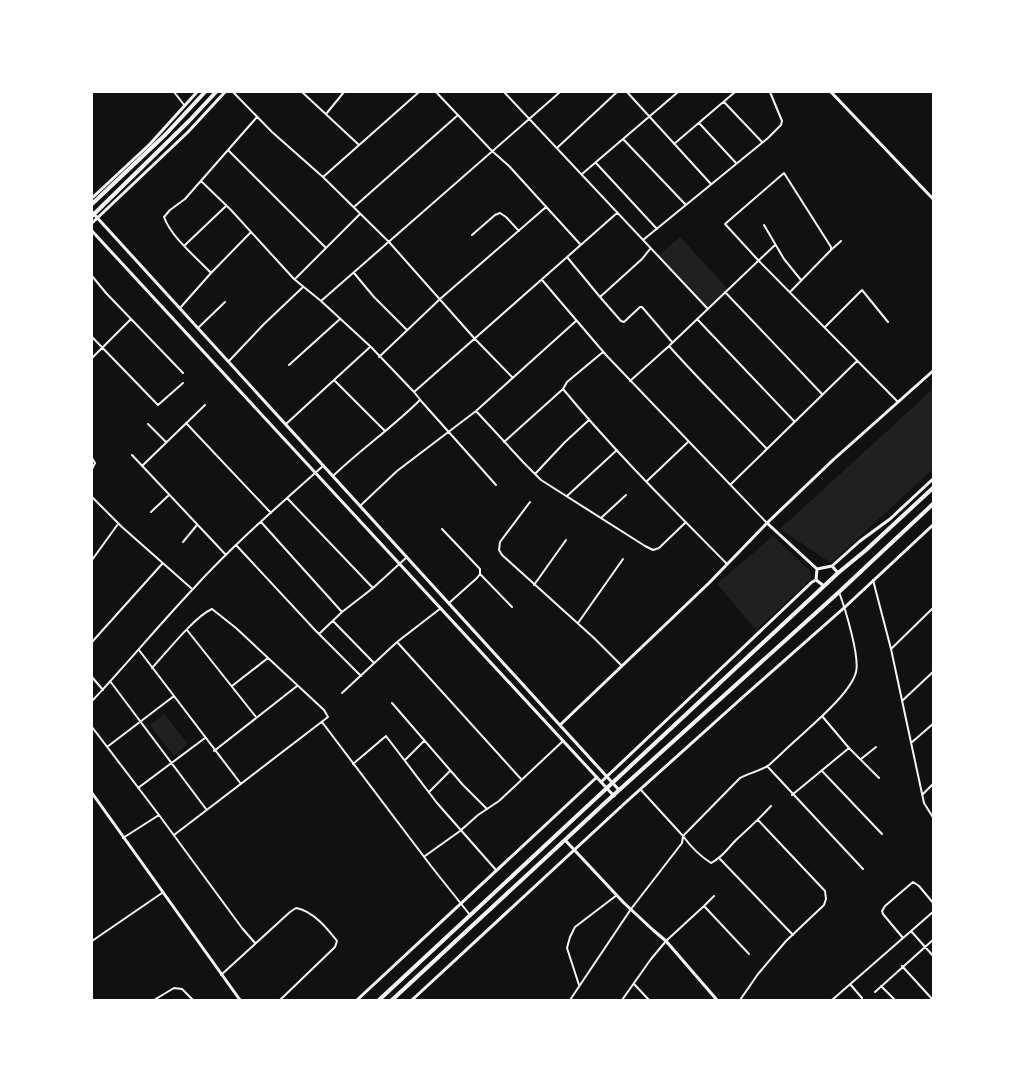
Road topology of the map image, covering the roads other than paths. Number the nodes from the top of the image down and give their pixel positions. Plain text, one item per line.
1 (174, 92) edge
2 (197, 92) edge
3 (205, 92) edge
4 (216, 92) edge
5 (225, 92) edge
6 (233, 92) edge
7 (302, 92) edge
8 (344, 92) edge
9 (419, 92) edge
10 (436, 92) edge
11 (504, 92) edge
12 (560, 92) edge
13 (617, 92) edge
14 (627, 92) edge
15 (678, 92) edge
16 (735, 92) edge
17 (770, 92) edge
18 (831, 92) edge
19 (724, 102) junction
20 (185, 106) junction
21 (326, 114) junction
22 (458, 115) junction
23 (649, 116) junction
24 (258, 117) junction
25 (530, 118) junction
26 (699, 123) junction
27 (154, 139) junction
28 (623, 139) junction
29 (762, 142) junction
30 (358, 144) junction
31 (674, 144) junction
32 (557, 147) junction
33 (228, 150) junction
34 (492, 151) junction
35 (167, 152) junction
36 (596, 163) junction
37 (736, 164) junction
38 (582, 175) junction
39 (323, 177) junction
40 (201, 181) junction
41 (711, 184) junction
42 (92, 198) edge
43 (933, 200) edge
44 (92, 204) edge
45 (686, 205) junction
46 (226, 206) junction
47 (354, 207) junction
48 (546, 207) junction
49 (617, 212) junction
50 (92, 214) edge
51 (360, 214) junction
52 (98, 218) junction
53 (92, 223) edge
54 (764, 225) dead end
55 (657, 229) junction
56 (92, 231) edge
57 (519, 231) junction
58 (251, 232) junction
59 (472, 235) dead end
60 (643, 240) junction
61 (841, 241) dead end
62 (389, 242) junction
63 (581, 245) junction
64 (775, 245) junction
65 (185, 246) junction
66 (326, 248) junction
67 (650, 249) junction
68 (831, 250) junction
69 (567, 257) junction
70 (758, 260) junction
71 (354, 272) junction
72 (211, 273) junction
73 (92, 276) edge
74 (295, 279) junction
75 (542, 280) junction
76 (801, 280) junction
77 (304, 287) junction
78 (790, 291) junction
79 (725, 292) junction
80 (600, 297) junction
81 (440, 299) junction
82 (321, 301) junction
83 (225, 302) dead end
84 (707, 308) junction
85 (180, 309) junction
86 (131, 319) junction
87 (340, 319) junction
88 (697, 319) junction
89 (576, 321) junction
90 (888, 322) dead end
91 (825, 327) junction
92 (198, 328) junction
93 (407, 330) junction
94 (92, 337) edge
95 (475, 339) junction
96 (673, 342) junction
97 (669, 346) junction
98 (371, 347) junction
99 (102, 348) junction
100 (603, 352) junction
101 (379, 357) junction
102 (92, 358) edge
103 (229, 361) junction
104 (857, 361) junction
105 (290, 365) dead end
106 (933, 370) edge
107 (183, 373) dead end
108 (513, 378) junction
109 (334, 380) junction
110 (630, 381) junction
111 (183, 383) dead end
112 (563, 389) junction
113 (414, 392) junction
114 (823, 395) junction
115 (420, 400) junction
116 (898, 402) junction
117 (206, 405) dead end
118 (476, 411) junction
119 (589, 420) junction
120 (795, 422) junction
121 (186, 423) junction
122 (148, 424) dead end
123 (286, 424) junction
124 (385, 431) junction
125 (449, 433) junction
126 (166, 442) junction
127 (504, 442) junction
128 (688, 442) junction
129 (767, 449) junction
130 (617, 450) junction
131 (132, 456) dead end
132 (92, 458) edge
133 (142, 466) junction
134 (324, 466) junction
135 (92, 469) edge
136 (315, 473) junction
137 (535, 474) junction
138 (333, 476) junction
139 (933, 478) edge
140 (647, 482) junction
141 (496, 485) dead end
142 (730, 485) junction
143 (933, 487) edge
144 (169, 495) junction
145 (626, 495) dead end
146 (567, 496) junction
147 (92, 498) edge
148 (287, 498) junction
149 (530, 502) dead end
150 (933, 503) edge
151 (360, 506) junction
152 (151, 512) dead end
153 (271, 513) junction
154 (601, 518) junction
155 (261, 522) junction
156 (686, 522) junction
157 (767, 523) junction
158 (118, 524) junction
159 (933, 524) edge
160 (197, 525) junction
161 (442, 529) dead end
162 (872, 533) junction
163 (566, 540) dead end
164 (876, 540) junction
165 (183, 542) dead end
166 (236, 545) junction
167 (226, 555) junction
168 (407, 557) junction
169 (623, 559) dead end
170 (92, 560) edge
171 (163, 564) junction
172 (400, 564) junction
173 (727, 564) junction
174 (832, 566) junction
175 (817, 569) junction
176 (838, 573) junction
177 (480, 574) junction
178 (816, 580) junction
179 (873, 580) junction
180 (534, 585) junction
181 (824, 586) junction
182 (373, 588) junction
183 (192, 589) junction
184 (839, 592) junction
185 (449, 603) junction
186 (512, 607) dead end
187 (845, 607) junction
188 (933, 607) edge
189 (441, 608) junction
190 (342, 612) junction
191 (333, 621) junction
192 (578, 624) junction
193 (187, 630) junction
194 (319, 634) junction
195 (92, 642) edge
196 (397, 642) junction
197 (891, 649) junction
198 (139, 650) junction
199 (268, 658) junction
200 (374, 663) junction
201 (622, 666) junction
202 (153, 668) junction
203 (933, 671) edge
204 (361, 676) junction
205 (92, 677) edge
206 (111, 681) junction
207 (297, 686) junction
208 (232, 687) junction
209 (103, 690) junction
210 (342, 693) dead end
211 (174, 696) junction
212 (92, 701) edge
213 (902, 701) junction
214 (392, 703) dead end
215 (822, 716) junction
216 (256, 717) junction
217 (141, 720) junction
218 (322, 722) junction
219 (933, 723) edge
220 (560, 725) junction
221 (92, 727) edge
222 (205, 738) junction
223 (424, 741) junction
224 (563, 741) junction
225 (911, 743) junction
226 (106, 747) junction
227 (876, 747) dead end
228 (849, 748) junction
229 (214, 751) junction
230 (861, 759) junction
231 (405, 761) junction
232 (172, 763) junction
233 (353, 764) junction
234 (767, 766) junction
235 (451, 771) junction
236 (822, 771) junction
237 (606, 776) junction
238 (597, 777) junction
239 (879, 778) dead end
240 (521, 779) junction
241 (601, 782) junction
242 (612, 783) junction
243 (933, 783) edge
244 (241, 784) junction
245 (138, 788) junction
246 (607, 788) junction
247 (619, 790) junction
248 (640, 790) junction
249 (429, 792) junction
250 (92, 793) edge
251 (922, 794) junction
252 (792, 795) junction
253 (614, 796) junction
254 (771, 806) dead end
255 (487, 809) junction
256 (207, 810) junction
257 (159, 815) junction
258 (933, 819) edge
259 (758, 820) junction
260 (460, 831) junction
261 (882, 834) dead end
262 (174, 835) junction
263 (683, 836) junction
264 (123, 838) junction
265 (565, 840) junction
266 (575, 850) junction
267 (424, 856) junction
268 (720, 859) junction
269 (863, 869) dead end
270 (496, 870) junction
271 (162, 893) junction
272 (618, 895) junction
273 (714, 896) dead end
274 (461, 903) junction
275 (933, 904) edge
276 (704, 906) junction
277 (631, 909) junction
278 (933, 912) edge
279 (471, 915) junction
280 (911, 931) junction
281 (793, 935) junction
282 (903, 938) junction
283 (933, 939) edge
284 (92, 941) edge
285 (666, 941) junction
286 (255, 944) junction
287 (924, 946) junction
288 (749, 954) dead end
289 (933, 957) edge
290 (902, 966) junction
291 (221, 975) junction
292 (634, 984) junction
293 (850, 984) junction
294 (579, 986) junction
295 (881, 986) junction
296 (875, 992) dead end
297 (862, 998) dead end
298 (154, 1000) edge
299 (192, 1000) edge
300 (240, 1000) edge
301 (280, 1000) edge
302 (357, 1000) edge
303 (379, 1000) edge
304 (392, 1000) edge
305 (412, 1000) edge
306 (570, 1000) edge
307 (622, 1000) edge
308 (649, 1000) edge
309 (717, 1000) edge
310 (740, 1000) edge
311 (832, 1000) edge
312 (895, 1000) edge
313 (933, 1000) edge

1 - 20 street
2 - 20 street
3 - 44 main road
4 - 50 main road
5 - 35 street
6 - 24 street
7 - 21 street
8 - 21 street
9 - 30 street
10 - 22 street
11 - 25 street
12 - 25 street
13 - 32 street
14 - 23 street
15 - 23 street
16 - 19 street
17 - 29 street
18 - 43 street
19 - 26 street
19 - 29 street
20 - 27 street
21 - 30 street
22 - 34 street
22 - 47 street
23 - 28 street
23 - 31 street
24 - 33 street
24 - 39 street
25 - 32 street
25 - 34 street
26 - 31 street
26 - 37 street
27 - 35 street
27 - 42 street
28 - 36 street
28 - 45 street
29 - 37 street
30 - 39 street
31 - 41 street
32 - 38 street
33 - 40 street
33 - 66 street
34 - 48 street
34 - 62 street
35 - 52 street
36 - 38 street
36 - 55 street
37 - 41 street
38 - 49 street
39 - 47 street
40 - 46 street
40 - 65 street
41 - 45 street
45 - 55 street
46 - 58 street
46 - 65 street
47 - 51 street
48 - 57 street
48 - 63 street
49 - 60 street
49 - 63 street
50 - 52 street
51 - 62 street
51 - 66 street
52 - 53 street
52 - 85 street
54 - 64 street
55 - 60 street
56 - 136 street
57 - 59 street
57 - 81 street
58 - 72 street
58 - 74 street
60 - 67 street
61 - 68 street
62 - 71 street
62 - 81 street
63 - 69 street
64 - 70 street
64 - 76 street
65 - 72 street
66 - 74 street
67 - 80 street
67 - 84 street
68 - 70 street
68 - 76 street
69 - 75 street
69 - 80 street
70 - 78 street
70 - 79 street
71 - 82 street
71 - 93 street
72 - 85 street
73 - 86 street
74 - 77 street
75 - 89 street
75 - 95 street
76 - 78 street
77 - 82 street
77 - 103 street
78 - 91 street
79 - 84 street
79 - 114 street
80 - 96 street
81 - 93 street
81 - 95 street
82 - 87 street
83 - 92 street
84 - 88 street
85 - 92 street
86 - 99 street
86 - 107 street
87 - 98 street
87 - 105 street
88 - 96 street
88 - 120 street
89 - 100 street
89 - 108 street
90 - 91 street
91 - 104 street
92 - 103 street
93 - 101 street
94 - 99 street
95 - 108 street
95 - 113 street
96 - 97 street
97 - 110 street
97 - 129 street
98 - 101 street
98 - 109 street
99 - 102 street
99 - 111 street
100 - 110 street
100 - 112 street
101 - 113 street
103 - 123 street
104 - 114 street
104 - 116 street
106 - 116 street
108 - 118 street
109 - 123 street
109 - 124 street
110 - 128 street
112 - 119 street
112 - 127 street
113 - 115 street
114 - 120 street
115 - 124 street
115 - 125 street
116 - 157 street
117 - 121 street
118 - 125 street
118 - 127 street
119 - 130 street
119 - 137 street
120 - 129 street
121 - 126 street
121 - 153 street
122 - 126 street
123 - 134 street
124 - 138 street
125 - 141 street
125 - 151 street
126 - 133 street
127 - 137 street
128 - 140 street
128 - 142 street
129 - 142 street
130 - 140 street
130 - 146 street
131 - 133 street
132 - 135 street
133 - 144 street
134 - 136 street
134 - 138 street
136 - 148 street
136 - 172 street
137 - 146 street
138 - 151 street
139 - 162 street
140 - 156 street
142 - 157 street
143 - 164 main road
144 - 152 street
144 - 160 street
145 - 154 street
146 - 154 street
147 - 158 street
148 - 153 street
148 - 182 street
149 - 180 street
150 - 184 main road
151 - 168 street
153 - 155 street
154 - 156 street
155 - 166 street
155 - 190 street
156 - 173 street
157 - 173 street
157 - 175 street
158 - 170 street
158 - 171 street
159 - 179 street
160 - 165 street
160 - 167 street
161 - 177 street
162 - 164 main road
162 - 174 street
163 - 180 street
164 - 176 main road
166 - 167 street
166 - 194 street
167 - 183 street
168 - 172 street
168 - 185 street
169 - 192 street
171 - 183 street
171 - 195 street
172 - 182 street
172 - 189 street
173 - 201 street
174 - 175 street
174 - 176 street
175 - 178 street
176 - 181 main road
177 - 185 street
177 - 186 street
178 - 181 street
178 - 237 street
179 - 187 street
179 - 197 street
180 - 192 street
181 - 242 main road
182 - 190 street
183 - 198 street
184 - 187 street
184 - 247 main road
185 - 220 street
187 - 215 street
187 - 248 street
188 - 197 street
189 - 196 street
189 - 224 street
190 - 191 street
191 - 194 street
191 - 200 street
192 - 201 street
193 - 199 street
193 - 202 street
193 - 208 street
194 - 204 street
196 - 200 street
196 - 240 street
197 - 213 street
198 - 202 street
198 - 206 street
199 - 207 street
199 - 208 street
200 - 204 street
201 - 220 street
202 - 211 street
203 - 213 street
204 - 210 street
205 - 209 street
206 - 209 street
206 - 217 street
207 - 216 street
207 - 218 street
208 - 216 street
209 - 212 street
211 - 217 street
211 - 222 street
213 - 225 street
214 - 223 street
215 - 228 street
215 - 234 street
216 - 229 street
217 - 226 street
217 - 232 street
218 - 233 street
218 - 244 street
219 - 225 street
220 - 237 street
221 - 226 street
222 - 229 street
222 - 232 street
223 - 231 street
223 - 235 street
224 - 238 street
224 - 240 street
225 - 251 street
226 - 245 street
227 - 230 street
228 - 230 street
228 - 236 street
229 - 244 street
230 - 239 street
231 - 233 street
231 - 249 street
232 - 245 street
232 - 256 street
233 - 267 street
234 - 252 street
234 - 263 street
235 - 249 street
235 - 255 street
236 - 252 street
236 - 261 street
237 - 241 street
237 - 242 street
238 - 241 street
238 - 270 street
240 - 255 street
241 - 246 street
242 - 246 main road
242 - 247 street
243 - 251 street
244 - 256 street
245 - 257 street
246 - 253 street
246 - 279 main road
247 - 253 main road
248 - 263 street
248 - 266 street
249 - 260 street
250 - 264 street
251 - 258 street
252 - 269 street
253 - 265 main road
254 - 259 street
255 - 260 street
256 - 262 street
257 - 262 street
257 - 264 street
259 - 268 street
259 - 281 street
260 - 267 street
260 - 270 street
262 - 286 street
263 - 268 street
263 - 277 street
264 - 271 street
265 - 266 street
265 - 304 main road
266 - 272 street
266 - 305 street
267 - 274 street
268 - 281 street
270 - 274 street
271 - 284 street
271 - 291 street
272 - 277 street
272 - 294 street
273 - 276 street
274 - 279 street
274 - 302 street
275 - 282 street
276 - 285 street
276 - 288 street
277 - 285 street
277 - 294 street
278 - 280 street
279 - 303 main road
280 - 282 street
280 - 287 street
281 - 310 street
282 - 293 street
283 - 287 street
285 - 292 street
285 - 309 street
286 - 291 street
286 - 301 street
287 - 289 street
287 - 290 street
290 - 295 street
290 - 313 street
291 - 300 street
292 - 307 street
292 - 308 street
293 - 297 street
293 - 311 street
294 - 306 street
295 - 296 street
295 - 312 street
298 - 299 street

